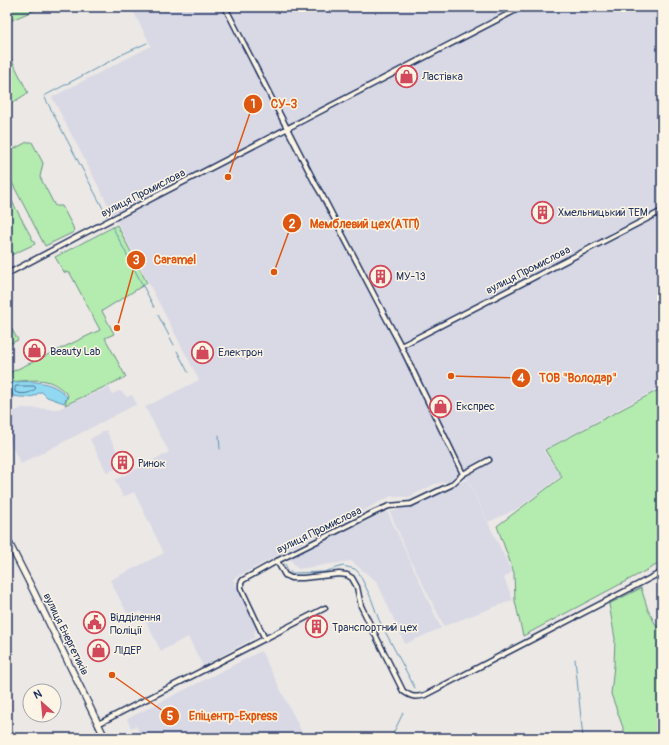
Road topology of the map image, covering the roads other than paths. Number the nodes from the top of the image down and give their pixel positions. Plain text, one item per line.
1 (225, 7) edge
2 (522, 7) edge
3 (287, 128) junction
4 (662, 211) edge
5 (7, 274) edge
6 (401, 346) junction
7 (489, 460) dead end
8 (463, 474) junction
9 (7, 539) edge
10 (277, 561) junction
11 (662, 572) edge
12 (325, 608) dead end
13 (265, 639) junction
14 (98, 724) junction
15 (105, 738) edge

1 - 3 street
2 - 3 street, вулиця Промислова
3 - 5 street, вулиця Промислова
3 - 6 street
4 - 6 street, вулиця Промислова
6 - 8 street
7 - 8 street, вулиця Промислова
8 - 10 street, вулиця Промислова
9 - 14 main road, вулиця Енергетиків
10 - 11 street
10 - 13 street, вулиця Промислова
12 - 13 street
13 - 14 street
14 - 15 main road, вулиця Енергетиків

